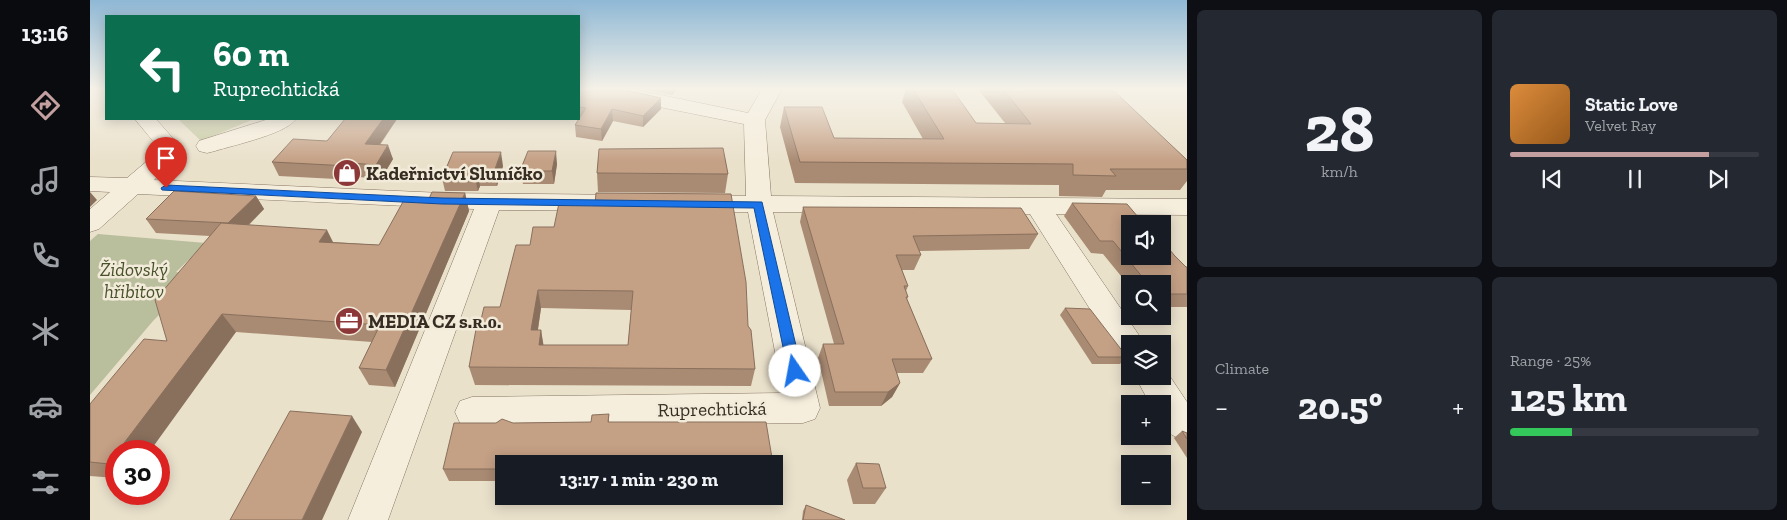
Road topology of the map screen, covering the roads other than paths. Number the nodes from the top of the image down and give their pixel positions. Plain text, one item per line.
1 (719, 113) edge
2 (758, 113) edge
3 (145, 120) edge
4 (284, 120) edge
5 (754, 120) junction
6 (207, 146) dead end
7 (90, 184) edge
8 (134, 186) junction
9 (489, 202) junction
10 (759, 204) junction
11 (1037, 206) junction
12 (1187, 207) edge
13 (90, 223) edge
14 (1123, 335) edge
15 (1156, 385) edge
16 (472, 412) dead end
17 (1182, 423) dead end
18 (368, 520) edge

1 - 5 street
2 - 5 street
3 - 8 street
4 - 6 street
5 - 10 street
7 - 8 street
8 - 9 street
8 - 13 street
9 - 10 street
9 - 18 street
10 - 11 street
10 - 16 street, Ruprechtická
11 - 12 street
11 - 14 street
15 - 17 street

